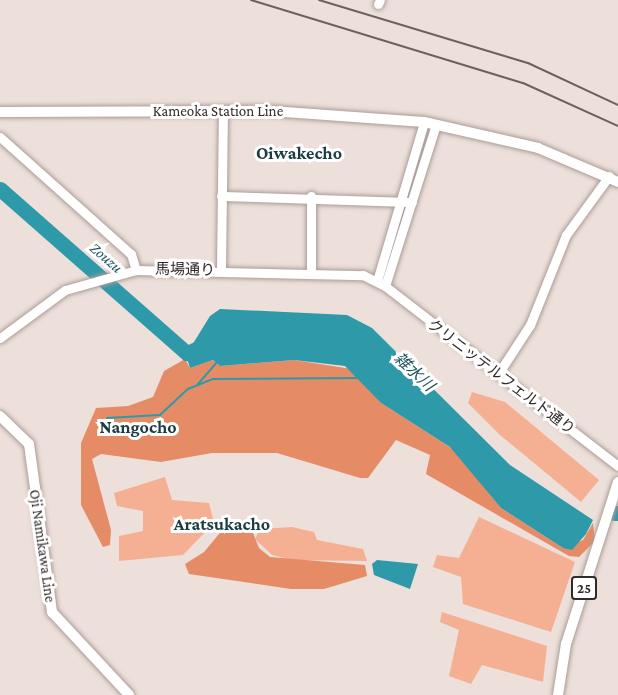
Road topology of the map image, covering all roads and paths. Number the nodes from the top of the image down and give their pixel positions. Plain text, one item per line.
1 (223, 111) junction
2 (0, 112) edge
3 (424, 122) junction
4 (435, 124) junction
5 (0, 136) edge
6 (613, 179) edge
7 (221, 196) junction
8 (311, 196) junction
9 (407, 200) junction
10 (136, 270) junction
11 (221, 270) junction
12 (311, 272) junction
13 (381, 284) junction
14 (0, 338) edge
15 (498, 374) junction
16 (0, 416) edge
17 (618, 466) edge
18 (618, 482) edge
19 (129, 695) edge
20 (558, 695) edge

1 - 2 main road, Kameoka Station Line
1 - 3 main road, Kameoka Station Line
1 - 7 street
3 - 4 main road, Kameoka Station Line
3 - 9 street
4 - 6 main road, Kameoka Station Line
4 - 9 street
5 - 10 street
6 - 15 street
7 - 8 street
7 - 11 street
8 - 9 street
8 - 12 street
9 - 13 street
10 - 11 street, 馬場通り
10 - 14 street, 馬場通り
11 - 12 street, 馬場通り
12 - 13 street, 馬場通り
13 - 15 street, クリニッテルフェルド通り
15 - 17 street, クリニッテルフェルド通り
16 - 19 main road, Oji Namikawa Line
18 - 20 main road, 25

